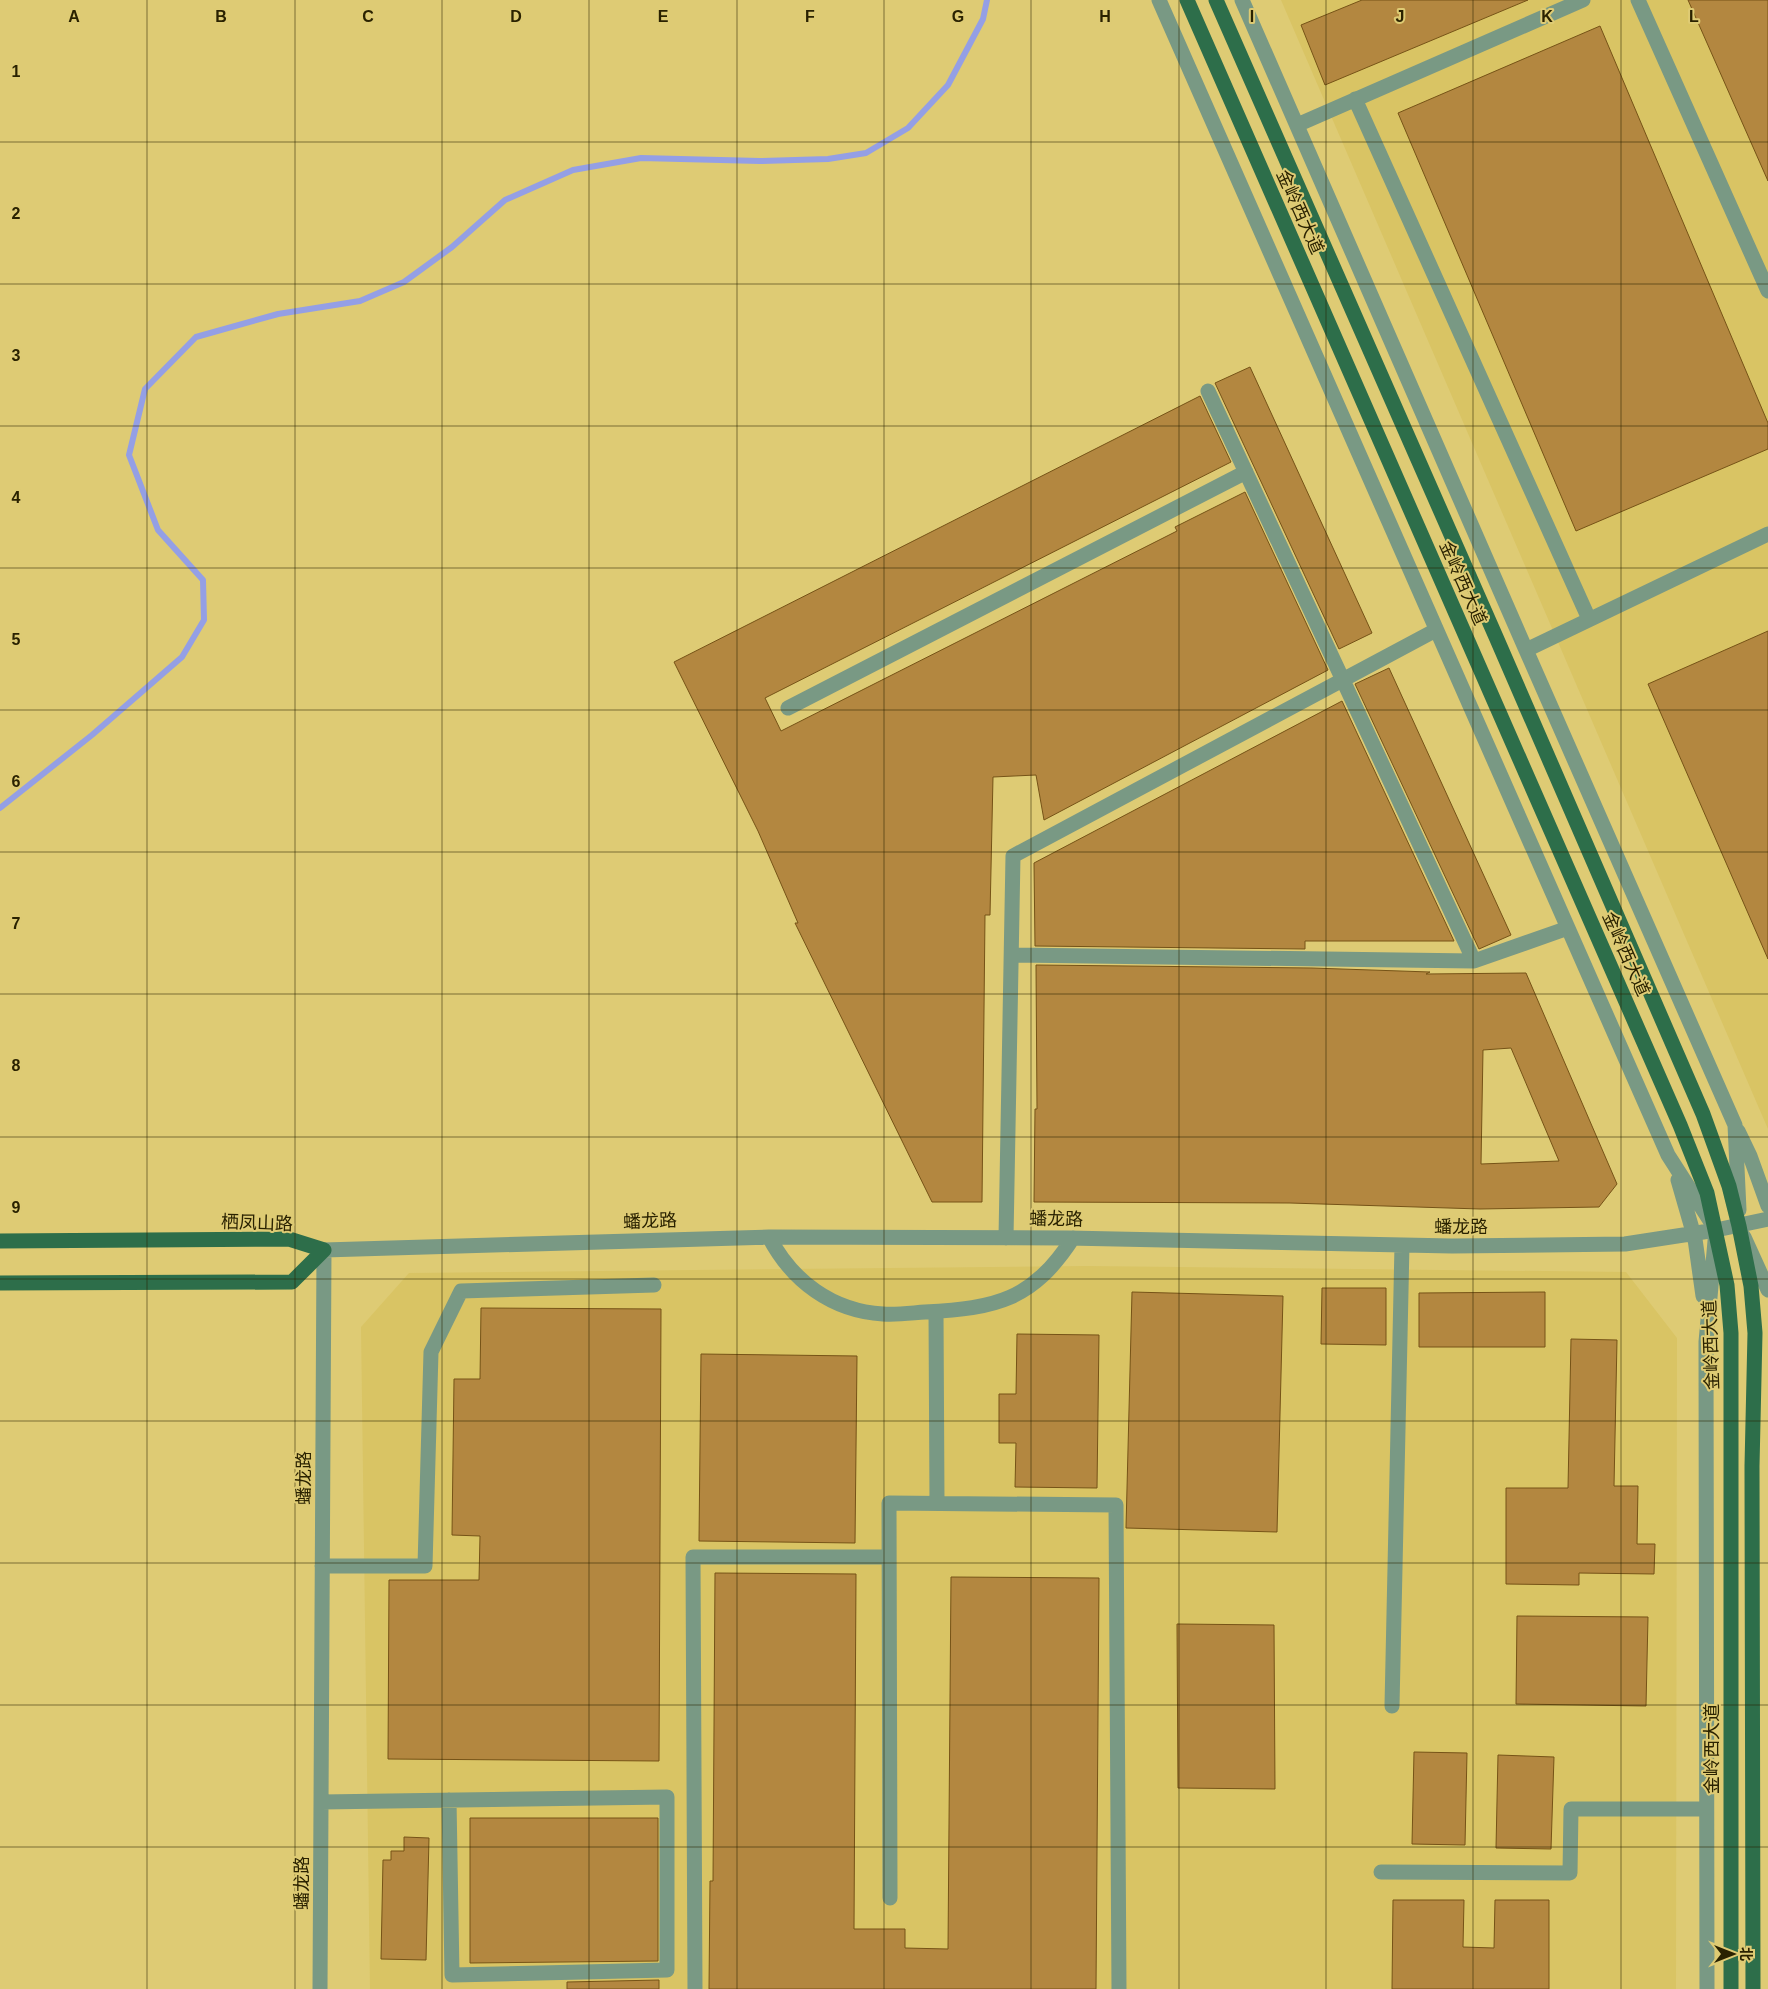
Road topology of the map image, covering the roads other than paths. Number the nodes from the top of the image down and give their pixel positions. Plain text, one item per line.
1 (1159, 0) edge
2 (1187, 0) edge
3 (1216, 0) edge
4 (1242, 0) edge
5 (1584, 0) edge
6 (1638, 0) edge
7 (1355, 99) junction
8 (1297, 125) junction
9 (1768, 291) edge
10 (1208, 391) dead end
11 (1246, 472) junction
12 (1768, 534) edge
13 (1590, 619) junction
14 (1436, 630) junction
15 (1526, 650) junction
16 (1344, 679) junction
17 (788, 708) dead end
18 (1568, 928) junction
19 (1012, 955) junction
20 (1474, 961) junction
21 (1735, 1125) junction
22 (1668, 1155) junction
23 (1768, 1206) edge
24 (1768, 1219) edge
25 (1739, 1226) junction
26 (1716, 1230) junction
27 (1693, 1234) junction
28 (769, 1237) junction
29 (1006, 1238) junction
30 (1073, 1238) junction
31 (0, 1241) edge
32 (1402, 1245) junction
33 (324, 1250) junction
34 (0, 1283) edge
35 (654, 1285) dead end
36 (1768, 1290) edge
37 (936, 1312) junction
38 (1706, 1342) junction
39 (937, 1504) junction
40 (889, 1556) junction
41 (322, 1566) junction
42 (1392, 1706) dead end
43 (449, 1800) junction
44 (321, 1802) junction
45 (1706, 1809) junction
46 (1381, 1872) dead end
47 (890, 1898) dead end
48 (320, 1989) edge
49 (695, 1989) edge
50 (1119, 1989) edge
51 (1707, 1989) edge
52 (1731, 1989) edge
53 (1753, 1989) edge

1 - 14 street
2 - 26 main road, 金岭西大道
3 - 25 main road, 金岭西大道
4 - 8 street
5 - 7 street
6 - 9 street
7 - 8 street
7 - 13 street
8 - 15 street
10 - 11 street
11 - 16 street
11 - 17 street
12 - 13 street
13 - 15 street
14 - 16 street
14 - 18 street
15 - 21 street
16 - 19 street
16 - 20 street
18 - 20 street
18 - 22 street
19 - 20 street
19 - 29 street
21 - 23 street
21 - 25 street
22 - 26 street
22 - 27 street
24 - 25 street
25 - 26 street
25 - 36 street
25 - 53 main road, 金岭西大道
26 - 27 street, 蟠龙路
26 - 38 street
26 - 52 main road, 金岭西大道
27 - 32 street, 蟠龙路
27 - 38 street
28 - 29 street, 蟠龙路
28 - 33 street, 蟠龙路
28 - 37 street
29 - 30 street, 蟠龙路
30 - 32 street, 蟠龙路
30 - 37 street
31 - 33 main road, 栖凤山路
32 - 42 street
33 - 34 main road
33 - 41 street, 蟠龙路
35 - 41 street
37 - 39 street
38 - 45 street
39 - 40 street
39 - 50 street
40 - 47 street
40 - 49 street
41 - 44 street, 蟠龙路
43 - 43 street
43 - 44 street
44 - 48 street, 蟠龙路
45 - 46 street
45 - 51 street

